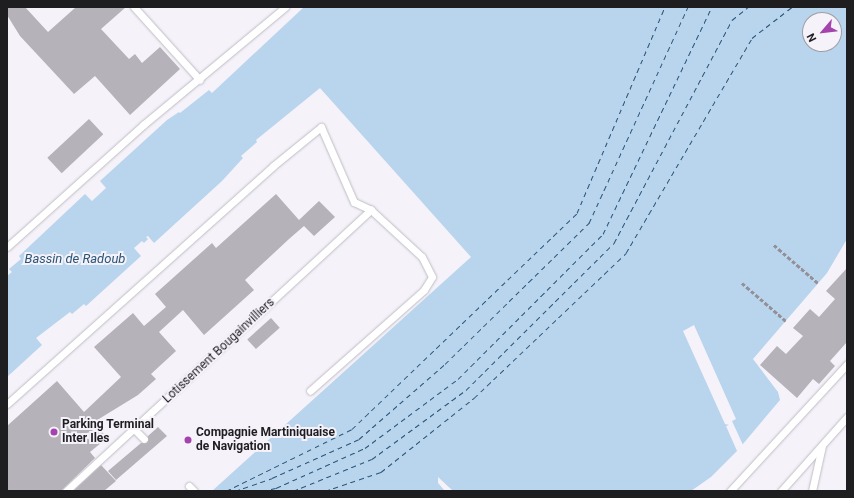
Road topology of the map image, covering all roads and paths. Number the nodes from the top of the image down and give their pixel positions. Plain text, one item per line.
1 (134, 7) edge
2 (285, 7) edge
3 (200, 80) junction
4 (371, 210) junction
5 (774, 245) dead end
6 (7, 247) edge
7 (742, 283) dead end
8 (818, 283) dead end
9 (786, 321) dead end
10 (847, 364) edge
11 (310, 391) dead end
12 (7, 404) edge
13 (847, 417) edge
14 (134, 429) junction
15 (144, 440) dead end
16 (823, 444) junction
17 (66, 491) edge
18 (730, 491) edge
19 (781, 491) edge
20 (812, 491) edge

1 - 3 lane
2 - 3 lane
3 - 6 lane
4 - 11 lane
4 - 12 lane
4 - 14 lane, Lotissement Bougainvilliers
5 - 8 path
7 - 9 path
10 - 18 lane
13 - 16 lane
14 - 15 lane
14 - 17 lane, Lotissement Bougainvilliers
16 - 19 lane
16 - 20 lane

